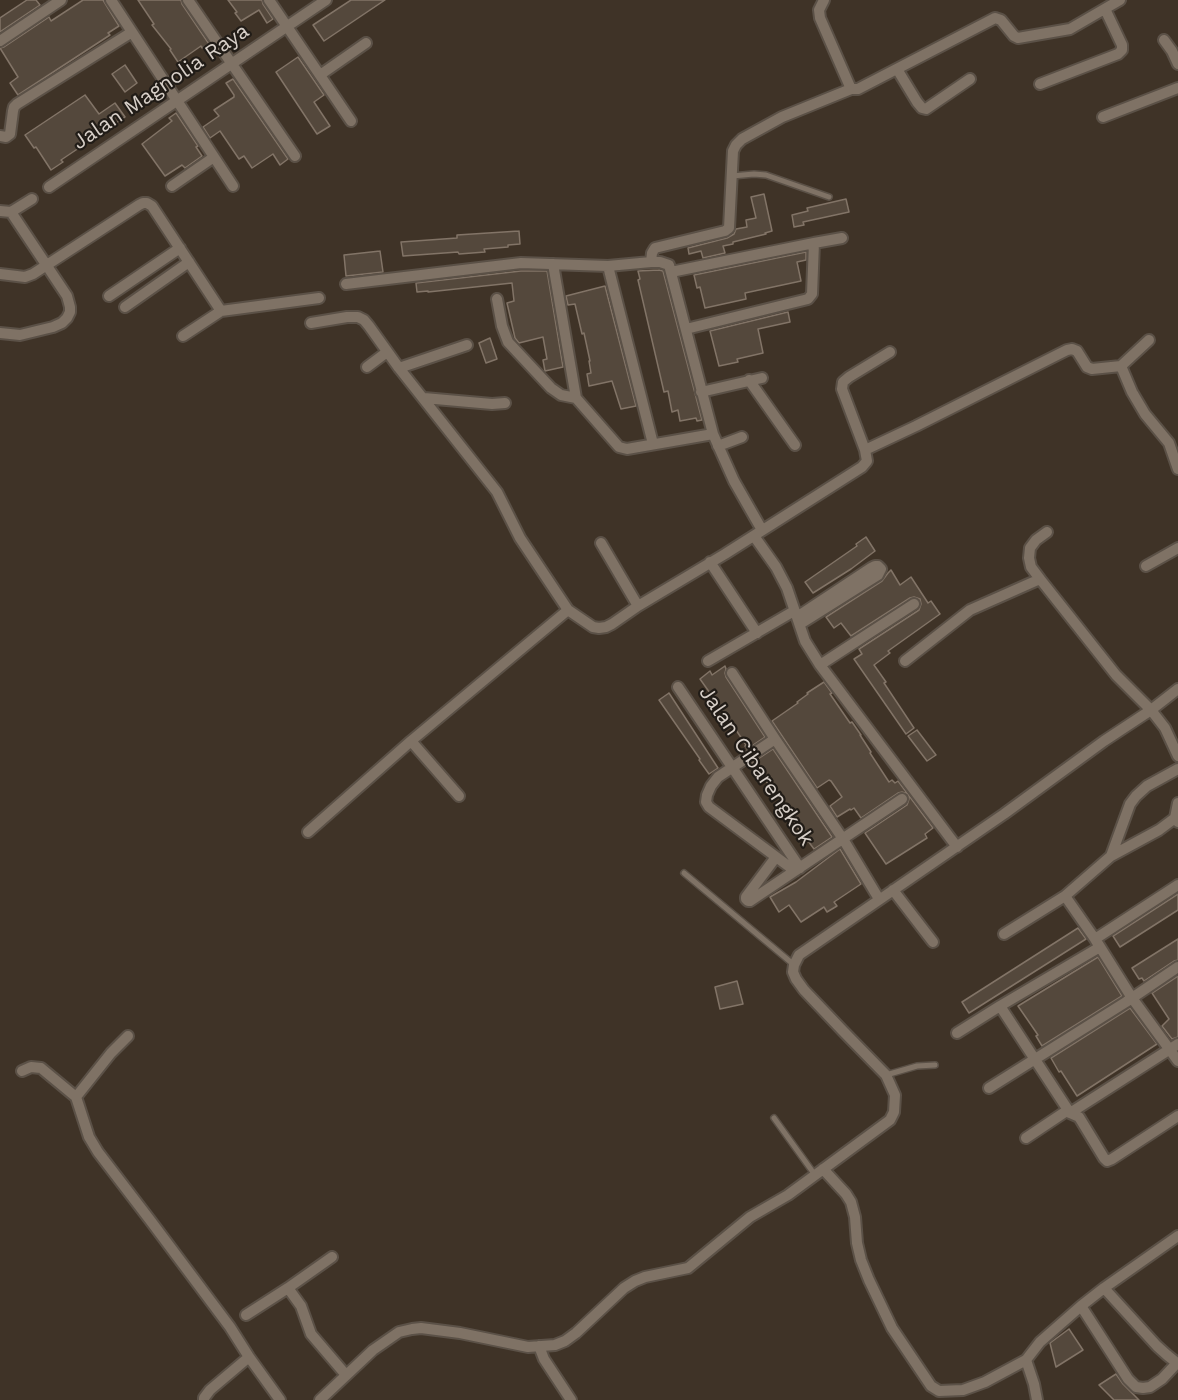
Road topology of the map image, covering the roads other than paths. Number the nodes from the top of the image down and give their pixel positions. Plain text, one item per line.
1 (61, 0) edge
2 (111, 0) edge
3 (188, 0) edge
4 (269, 0) edge
5 (326, 0) edge
6 (824, 0) edge
7 (1120, 0) edge
8 (1105, 9) junction
9 (287, 26) junction
10 (132, 32) junction
11 (1164, 40) dead end
12 (0, 41) edge
13 (366, 43) dead end
14 (232, 63) junction
15 (1178, 64) edge
16 (897, 69) junction
17 (320, 75) junction
18 (969, 79) dead end
19 (1040, 84) dead end
20 (1178, 88) edge
21 (851, 89) junction
22 (177, 100) junction
23 (1103, 117) dead end
24 (351, 121) dead end
25 (0, 136) edge
26 (295, 156) dead end
27 (214, 157) junction
28 (732, 176) junction
29 (172, 186) dead end
30 (233, 186) dead end
31 (49, 187) dead end
32 (830, 197) dead end
33 (32, 199) dead end
34 (5, 211) edge
35 (842, 238) dead end
36 (814, 243) junction
37 (180, 248) junction
38 (651, 261) junction
39 (189, 262) junction
40 (553, 264) junction
41 (47, 266) junction
42 (608, 266) junction
43 (671, 272) junction
44 (0, 274) edge
45 (346, 284) dead end
46 (109, 296) dead end
47 (319, 298) dead end
48 (497, 299) dead end
49 (124, 307) dead end
50 (221, 311) junction
51 (311, 323) dead end
52 (686, 329) junction
53 (0, 333) edge
54 (183, 336) dead end
55 (1149, 340) dead end
56 (467, 345) dead end
57 (387, 352) junction
58 (890, 352) dead end
59 (1121, 366) junction
60 (367, 367) dead end
61 (399, 368) junction
62 (762, 378) dead end
63 (749, 380) junction
64 (701, 392) junction
65 (424, 398) junction
66 (576, 398) junction
67 (505, 403) dead end
68 (713, 434) junction
69 (742, 437) dead end
70 (653, 444) junction
71 (795, 445) dead end
72 (718, 446) junction
73 (865, 450) junction
74 (1178, 469) edge
75 (1047, 532) dead end
76 (758, 533) junction
77 (601, 543) dead end
78 (1178, 548) edge
79 (710, 562) junction
80 (1146, 566) dead end
81 (1040, 579) junction
82 (914, 604) dead end
83 (638, 606) junction
84 (568, 610) junction
85 (797, 617) junction
86 (757, 633) junction
87 (708, 661) dead end
88 (905, 661) dead end
89 (820, 665) junction
90 (732, 673) dead end
91 (678, 687) dead end
92 (1178, 689) edge
93 (1151, 710) junction
94 (775, 739) junction
95 (411, 741) junction
96 (1178, 756) edge
97 (732, 768) junction
98 (1178, 769) edge
99 (459, 796) dead end
100 (902, 800) dead end
101 (1178, 803) edge
102 (1177, 820) edge
103 (308, 832) dead end
104 (843, 839) junction
105 (957, 847) junction
106 (1111, 856) junction
107 (776, 857) junction
108 (798, 870) junction
109 (684, 873) dead end
110 (1178, 885) edge
111 (893, 890) junction
112 (1065, 896) junction
113 (879, 899) junction
114 (1004, 934) dead end
115 (933, 942) dead end
116 (1097, 943) junction
117 (794, 964) junction
118 (1178, 967) edge
119 (1132, 998) junction
120 (1000, 1006) junction
121 (957, 1033) dead end
122 (128, 1036) dead end
123 (1174, 1047) edge
124 (1035, 1058) junction
125 (1178, 1061) edge
126 (935, 1065) dead end
127 (22, 1071) dead end
128 (886, 1075) junction
129 (989, 1088) dead end
130 (76, 1097) junction
131 (1069, 1112) junction
132 (1178, 1116) edge
133 (774, 1118) dead end
134 (1026, 1138) dead end
135 (819, 1172) junction
136 (1178, 1236) edge
137 (332, 1257) dead end
138 (288, 1288) junction
139 (1104, 1288) junction
140 (1081, 1306) junction
141 (246, 1315) dead end
142 (539, 1346) junction
143 (249, 1357) junction
144 (1026, 1360) junction
145 (1178, 1363) edge
146 (346, 1375) junction
147 (204, 1400) edge
148 (280, 1400) edge
149 (320, 1400) edge
150 (571, 1400) edge
151 (1037, 1400) edge

1 - 12 street
2 - 10 street
3 - 14 street
4 - 9 street
5 - 9 street, Jalan Magnolia Raya
6 - 21 street
7 - 8 street
8 - 16 street
8 - 19 street
9 - 14 street, Jalan Magnolia Raya
9 - 17 street
10 - 22 street
10 - 25 street
11 - 15 street
13 - 17 street
14 - 22 street, Jalan Magnolia Raya
14 - 26 street
16 - 18 street
16 - 21 street
17 - 24 street
20 - 23 street
21 - 28 street
22 - 27 street
22 - 31 street, Jalan Magnolia Raya
27 - 29 street
27 - 30 street
28 - 32 lane
28 - 38 street
33 - 34 street
34 - 41 street
35 - 36 street
36 - 43 street
36 - 52 street
37 - 39 street
37 - 41 street
37 - 46 street
38 - 42 street
38 - 43 street
39 - 49 street
39 - 50 street
40 - 42 street
40 - 45 street
40 - 66 street
41 - 44 street
41 - 53 street
42 - 70 street
43 - 52 street
47 - 50 street
48 - 66 street
50 - 54 street
51 - 57 street
52 - 64 street
55 - 59 street
56 - 61 street
57 - 60 street
57 - 61 street
58 - 73 street
59 - 73 street
59 - 74 street
61 - 65 street
62 - 63 street
63 - 64 street
63 - 71 street
64 - 68 street
65 - 67 street
65 - 84 street
66 - 70 street
68 - 70 street
68 - 72 street
69 - 72 street
72 - 76 street
73 - 76 street
75 - 81 street
76 - 79 street
76 - 85 street
77 - 83 street
78 - 80 street
79 - 83 street
79 - 86 street
81 - 88 street
81 - 93 street
82 - 89 street
83 - 84 street
84 - 95 street
85 - 85 street
85 - 86 street
85 - 89 street
86 - 87 street
89 - 105 street
90 - 94 street
91 - 97 street, Jalan Cibarengkok
92 - 93 street
93 - 96 street
93 - 105 street
94 - 97 street
94 - 104 street
95 - 99 street
95 - 103 street
97 - 107 street
97 - 108 street, Jalan Cibarengkok
98 - 106 street
100 - 104 street
101 - 102 street
102 - 106 street
104 - 108 street
104 - 113 street
105 - 111 street
106 - 112 street
107 - 108 street
107 - 108 street
109 - 117 lane
110 - 116 street
111 - 113 street
111 - 115 street
112 - 114 street
112 - 116 street
113 - 117 street
116 - 119 street
116 - 120 street
117 - 128 street
118 - 119 street
119 - 123 street
119 - 124 street
120 - 121 street
120 - 124 street
122 - 130 street
123 - 125 street
123 - 131 street
124 - 129 street
124 - 131 street
126 - 128 lane
127 - 130 street
128 - 135 street
130 - 143 street
131 - 132 street
131 - 134 street
133 - 135 lane
135 - 142 street
135 - 144 street
136 - 139 street
137 - 138 street
138 - 141 street
138 - 146 street
139 - 140 street
139 - 145 street
140 - 144 street
140 - 145 street
142 - 146 street
142 - 150 street
143 - 147 street
143 - 148 street
144 - 151 street
146 - 149 street

